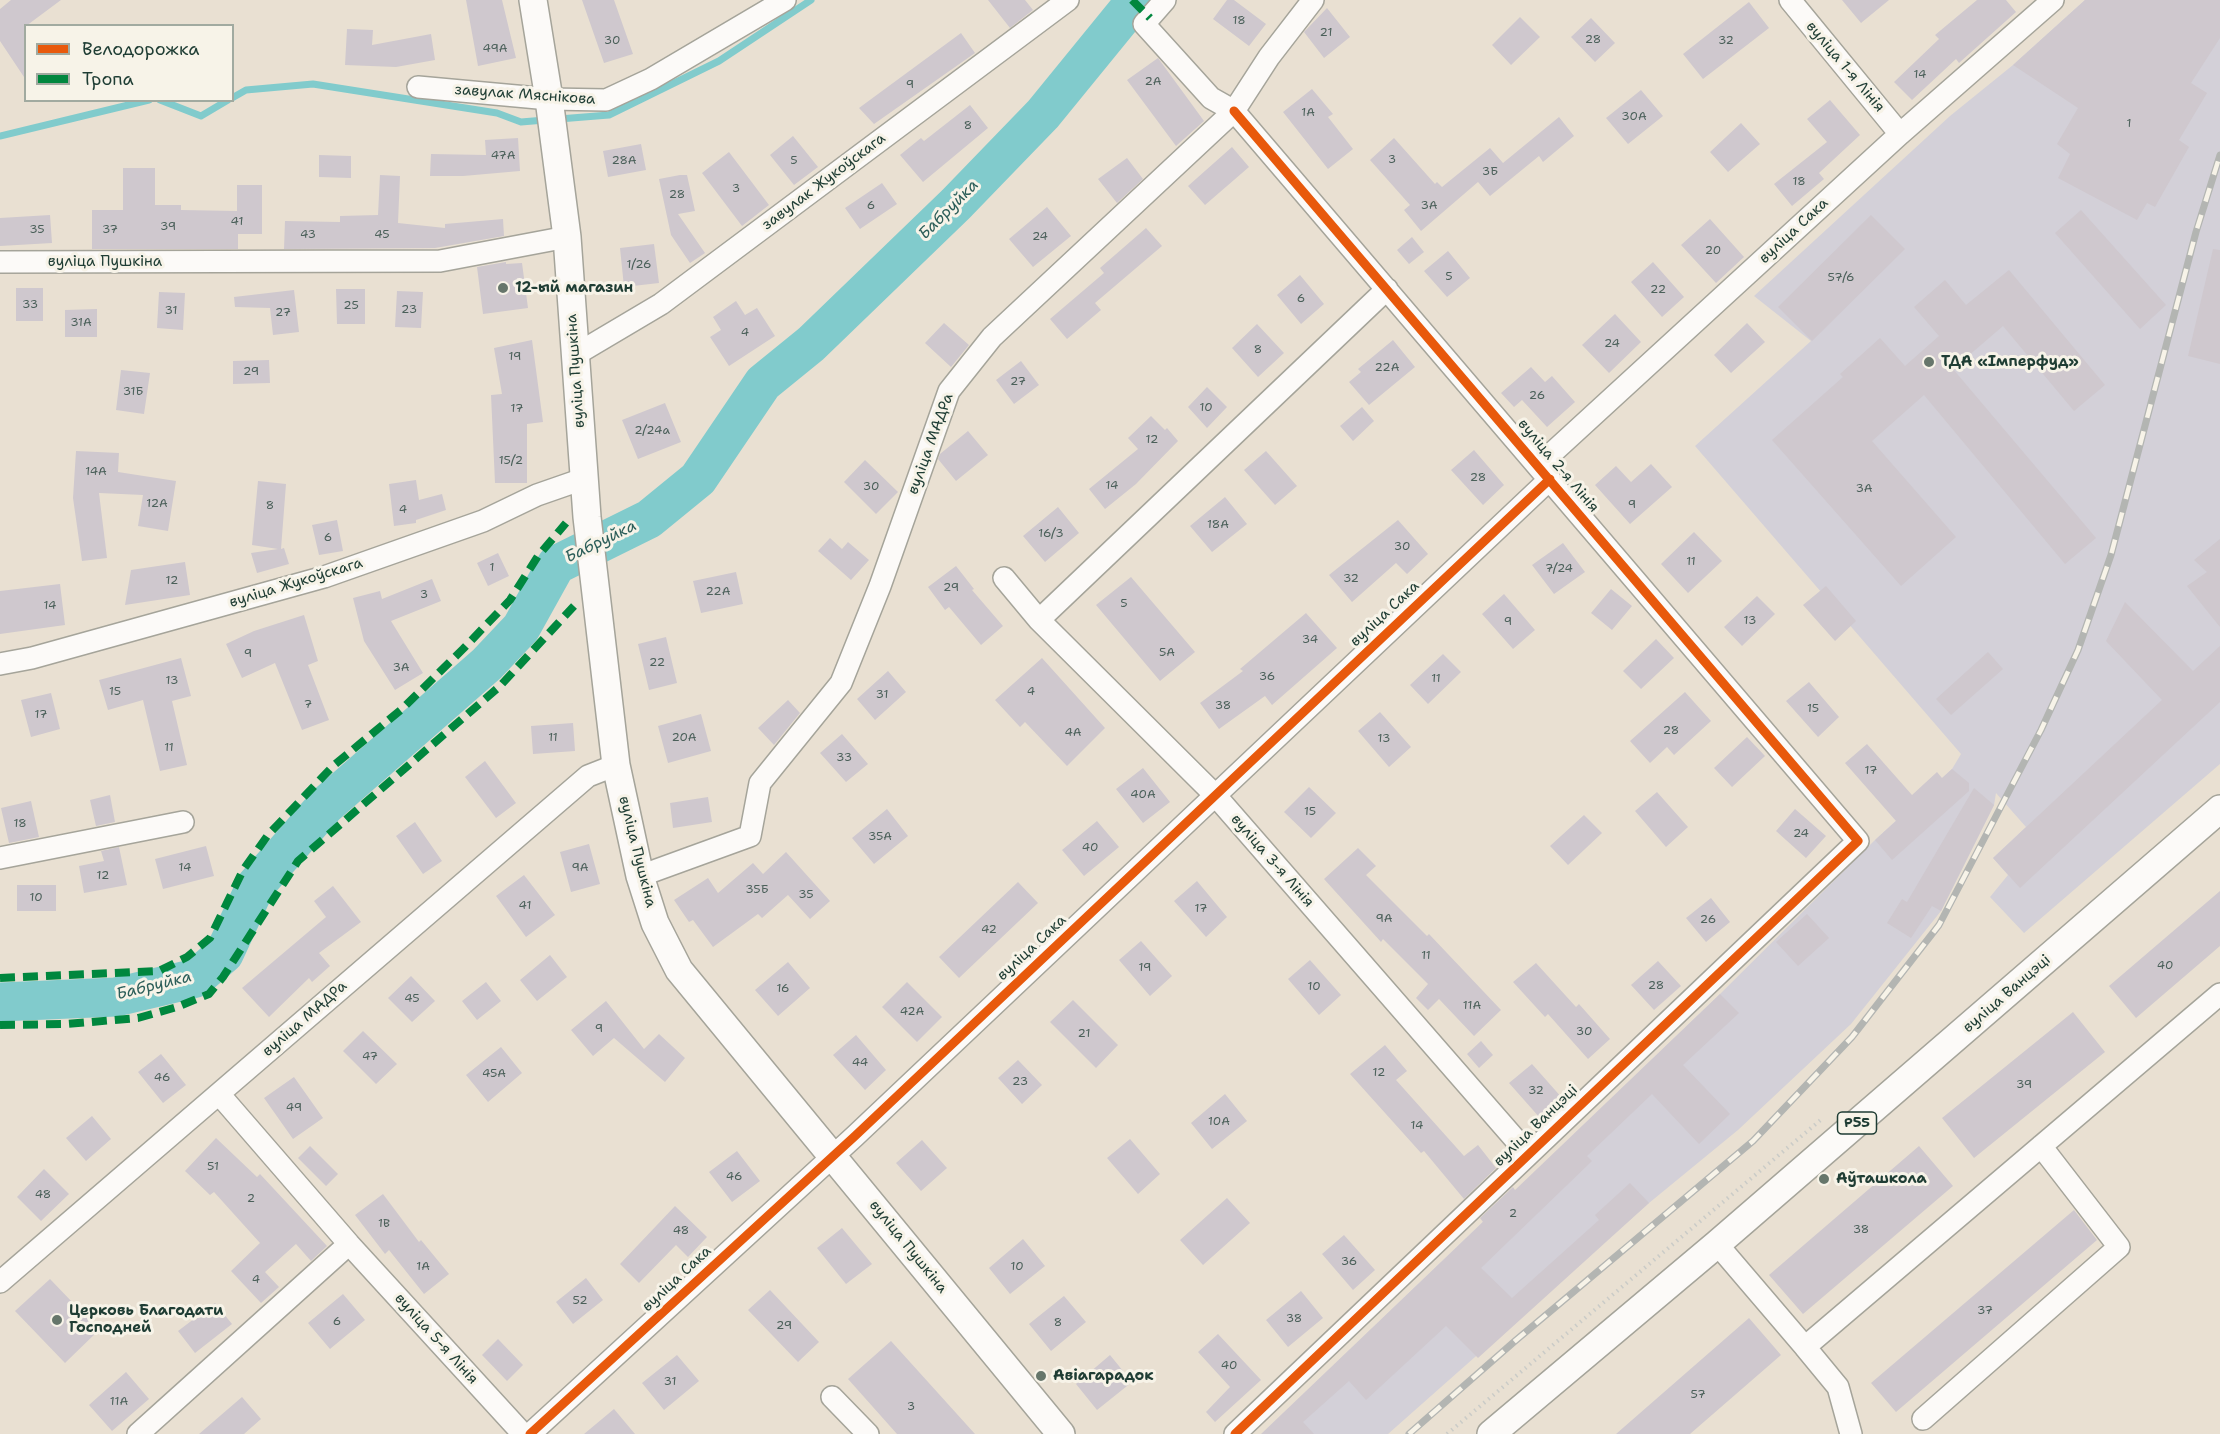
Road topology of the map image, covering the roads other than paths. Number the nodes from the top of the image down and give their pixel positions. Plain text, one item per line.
1 (533, 0) edge
2 (785, 0) edge
3 (1068, 0) edge
4 (1165, 0) edge
5 (1314, 0) edge
6 (1790, 0) edge
7 (2053, 0) edge
8 (418, 87) dead end
9 (1234, 111) junction
10 (551, 113) junction
11 (1900, 134) junction
12 (567, 237) junction
13 (0, 262) edge
14 (1387, 289) junction
15 (575, 355) junction
16 (1545, 472) junction
17 (583, 478) junction
18 (1004, 578) dead end
19 (1039, 620) junction
20 (0, 664) edge
21 (616, 765) junction
22 (1215, 795) junction
23 (2220, 809) edge
24 (183, 822) dead end
25 (1858, 841) joint
26 (0, 858) edge
27 (640, 876) junction
28 (2220, 994) edge
29 (219, 1094) junction
30 (2041, 1146) junction
31 (1528, 1154) junction
32 (833, 1156) junction
33 (349, 1244) junction
34 (1717, 1244) junction
35 (0, 1282) edge
36 (1805, 1347) junction
37 (832, 1397) dead end
38 (1923, 1419) dead end
39 (138, 1434) edge
40 (523, 1434) edge
41 (531, 1434) edge
42 (868, 1434) edge
43 (1061, 1434) edge
44 (1235, 1434) edge
45 (1491, 1434) edge
46 (1851, 1434) edge

1 - 10 main road, вуліца Пушкіна
2 - 10 street, завулак Мяснікова
3 - 15 street, завулак Жукоўскага
4 - 9 street, вуліца 2-я Лінія
5 - 9 street, вуліца МАДРа
6 - 11 street, вуліца 1-я Лінія
7 - 11 street, вуліца Сака
8 - 10 street, завулак Мяснікова
9 - 14 street, вуліца 2-я Лінія
9 - 27 street, вуліца МАДРа
10 - 12 main road, вуліца Пушкіна
11 - 16 street, вуліца Сака
12 - 13 street, вуліца Пушкіна
12 - 15 main road, вуліца Пушкіна
14 - 16 street, вуліца 2-я Лінія
14 - 19 street
15 - 17 main road, вуліца Пушкіна
16 - 22 street, вуліца Сака
16 - 25 street, вуліца 2-я Лінія
17 - 20 street, вуліца Жукоўскага
17 - 21 main road, вуліца Пушкіна
18 - 19 street, вуліца 3-я Лінія
19 - 22 street, вуліца 3-я Лінія
21 - 27 main road, вуліца Пушкіна
21 - 29 street, вуліца МАДРа
22 - 31 street, вуліца 3-я Лінія
22 - 32 street, вуліца Сака
23 - 34 main road, вуліца Ванцэці / Р55
24 - 26 street
25 - 31 street, вуліца Ванцэці
27 - 32 main road, вуліца Пушкіна
28 - 30 street
29 - 33 street, вуліца 5-я Лінія
29 - 35 street, вуліца МАДРа
30 - 36 street
30 - 38 street
31 - 44 street, вуліца Ванцэці
32 - 41 street, вуліца Сака
32 - 43 main road, вуліца Пушкіна
33 - 39 street
33 - 40 street, вуліца 5-я Лінія
34 - 36 street
34 - 45 main road, вуліца Ванцэці / Р55
36 - 46 street
37 - 42 street

